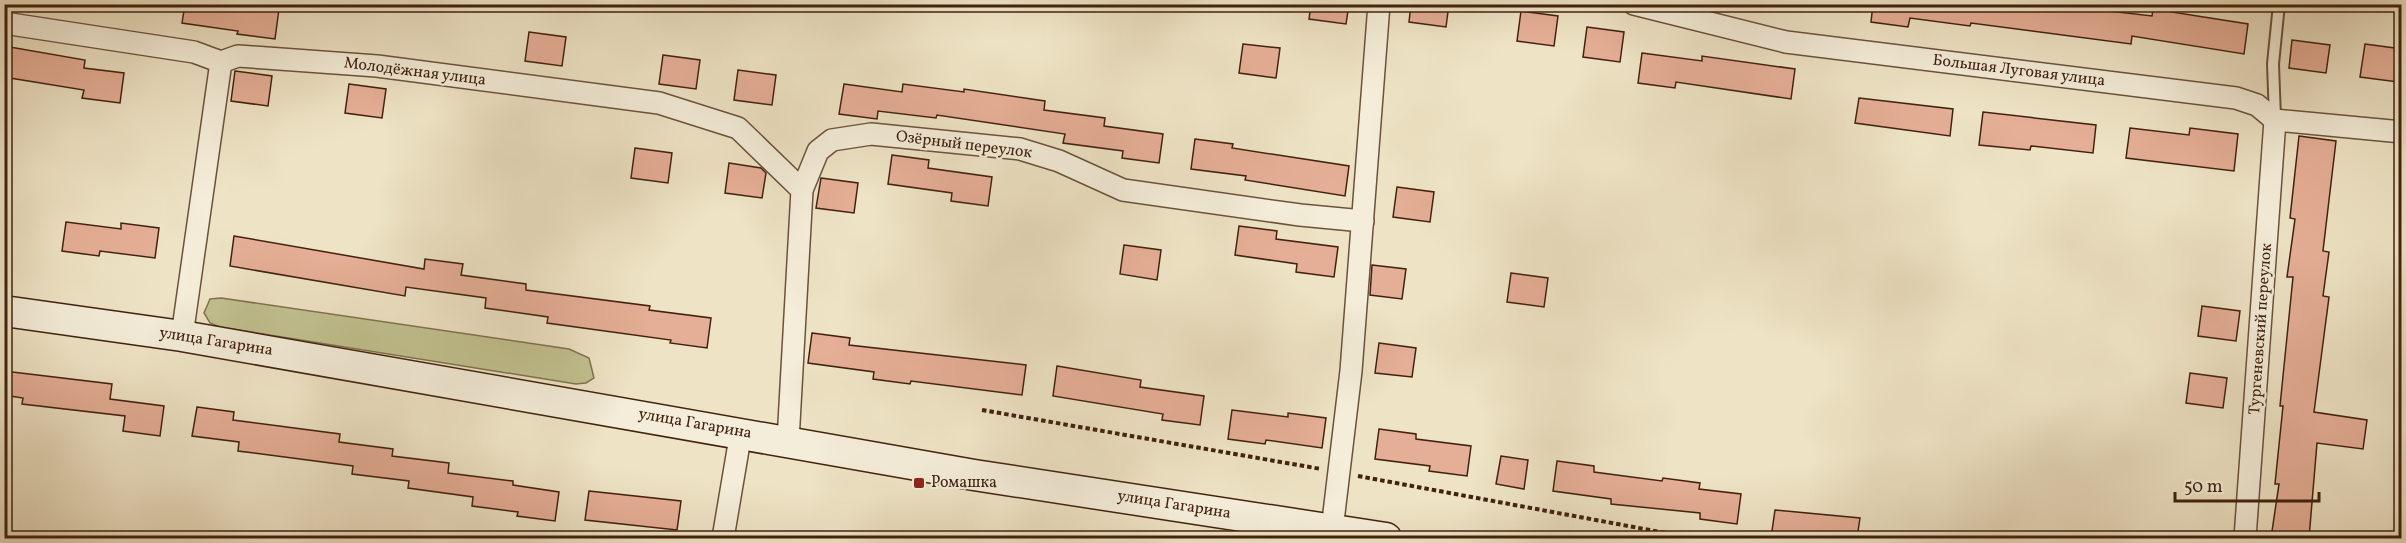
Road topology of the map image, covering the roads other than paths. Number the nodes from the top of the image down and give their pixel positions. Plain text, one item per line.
1 (1379, 4) edge
2 (1634, 4) edge
3 (2279, 4) edge
4 (4, 23) edge
5 (221, 63) junction
6 (2275, 120) junction
7 (2402, 132) edge
8 (802, 190) junction
9 (1363, 221) junction
10 (4, 311) edge
11 (182, 336) junction
12 (741, 432) junction
13 (788, 441) junction
14 (1332, 534) edge
15 (723, 538) edge
16 (1386, 538) edge
17 (2245, 538) edge

1 - 9 street
2 - 6 street, Большая Луговая улица
3 - 6 lane
4 - 5 street
5 - 8 street, Молодёжная улица
5 - 11 street
6 - 7 street, Большая Луговая улица
6 - 17 street, Тургеневский переулок
8 - 9 street, Озёрный переулок
8 - 13 street, Озёрный переулок
9 - 14 street
10 - 11 main road, улица Гагарина
11 - 12 main road, улица Гагарина
12 - 13 main road, улица Гагарина
12 - 15 street
13 - 14 main road, улица Гагарина
14 - 16 main road, улица Гагарина

